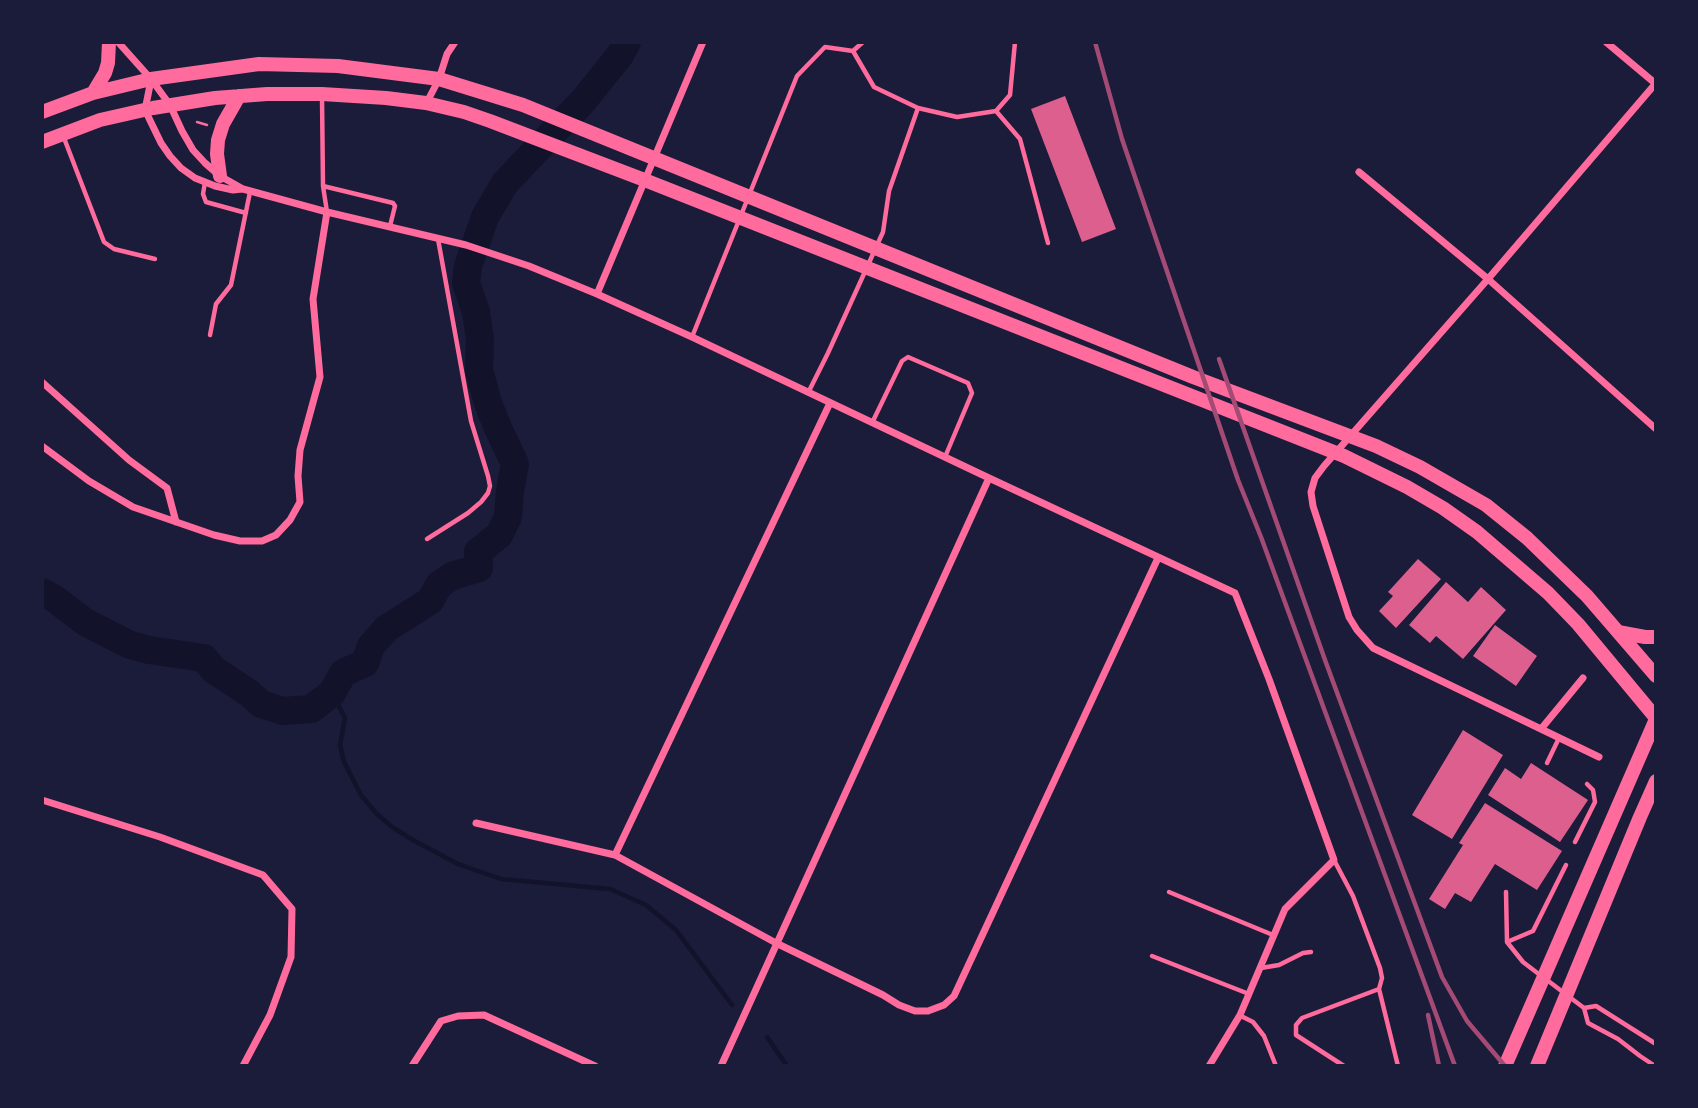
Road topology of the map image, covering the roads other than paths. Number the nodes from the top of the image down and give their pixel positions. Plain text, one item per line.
1 (109, 42) edge
2 (118, 42) edge
3 (455, 42) edge
4 (703, 42) edge
5 (863, 42) edge
6 (1015, 42) edge
7 (1606, 42) edge
8 (853, 51) junction
9 (151, 79) junction
10 (439, 79) junction
11 (1656, 84) edge
12 (93, 93) junction
13 (322, 94) junction
14 (239, 96) junction
15 (426, 103) junction
16 (170, 105) junction
17 (918, 108) junction
18 (145, 110) junction
19 (996, 111) junction
20 (42, 113) edge
21 (63, 134) junction
22 (42, 142) edge
23 (1359, 173) dead end
24 (220, 176) junction
25 (205, 182) junction
26 (323, 186) junction
27 (247, 190) junction
28 (327, 212) junction
29 (246, 213) junction
30 (390, 226) junction
31 (438, 238) junction
32 (1048, 243) dead end
33 (155, 259) dead end
34 (1488, 279) junction
35 (597, 294) junction
36 (210, 335) dead end
37 (692, 337) junction
38 (42, 382) edge
39 (808, 393) junction
40 (830, 403) junction
41 (872, 423) junction
42 (1656, 429) edge
43 (42, 446) edge
44 (945, 458) junction
45 (989, 478) junction
46 (176, 522) junction
47 (427, 539) dead end
48 (1158, 558) junction
49 (1618, 632) junction
50 (1656, 637) edge
51 (1656, 676) edge
52 (1583, 678) dead end
53 (1656, 719) edge
54 (1541, 729) junction
55 (1559, 738) junction
56 (1599, 757) dead end
57 (1547, 763) dead end
58 (1656, 781) edge
59 (1587, 785) dead end
60 (42, 800) edge
61 (1656, 805) edge
62 (1640, 817) junction
63 (476, 823) dead end
64 (1574, 842) dead end
65 (615, 855) junction
66 (1334, 860) junction
67 (1566, 865) dead end
68 (1170, 892) dead end
69 (1506, 892) dead end
70 (1274, 936) junction
71 (1507, 942) junction
72 (776, 943) junction
73 (1311, 952) dead end
74 (1152, 956) dead end
75 (1260, 968) junction
76 (1379, 989) junction
77 (1249, 993) junction
78 (1584, 1008) junction
79 (1240, 1015) junction
80 (1656, 1044) edge
81 (243, 1066) edge
82 (412, 1066) edge
83 (595, 1066) edge
84 (722, 1066) edge
85 (1209, 1066) edge
86 (1276, 1066) edge
87 (1344, 1066) edge
88 (1398, 1066) edge
89 (1505, 1066) edge
90 (1537, 1066) edge
91 (1655, 1066) edge

1 - 12 main road
2 - 9 street
3 - 10 street
4 - 35 street
5 - 8 lane
6 - 19 lane
7 - 11 street
8 - 17 lane
8 - 37 lane
9 - 10 main road
9 - 12 main road
9 - 16 street
9 - 18 street
10 - 15 street
10 - 49 main road
11 - 34 street
12 - 20 main road
13 - 14 main road
13 - 15 main road
13 - 26 lane
14 - 16 main road
14 - 24 main road
15 - 53 main road
16 - 18 main road
16 - 24 street
17 - 19 lane
17 - 39 lane
18 - 21 main road
18 - 25 street
19 - 32 lane
21 - 22 main road
21 - 33 lane
23 - 34 street
24 - 27 street
25 - 27 street
25 - 29 lane
26 - 28 lane
26 - 30 lane
27 - 28 street
27 - 29 lane
28 - 30 street
28 - 46 street
29 - 36 lane
30 - 31 street
31 - 35 street
31 - 47 lane
34 - 42 street
34 - 54 street
35 - 37 street
37 - 39 street
38 - 46 street
39 - 40 street
40 - 41 street
40 - 65 street
41 - 44 street
41 - 44 lane
43 - 46 street
44 - 45 street
45 - 48 street
45 - 72 street
48 - 66 street
48 - 72 street
49 - 50 main road
49 - 51 main road
52 - 54 street
53 - 89 main road
54 - 55 street
55 - 56 street
55 - 57 lane
58 - 62 main road
59 - 64 lane
60 - 81 street
61 - 62 main road
62 - 90 main road
63 - 65 street
65 - 72 street
66 - 70 street
66 - 76 lane
67 - 71 lane
68 - 70 lane
69 - 71 lane
70 - 75 street
71 - 78 lane
72 - 84 street
73 - 75 lane
74 - 77 lane
75 - 77 street
76 - 87 lane
76 - 88 lane
77 - 79 street
78 - 80 lane
78 - 91 lane
79 - 85 street
79 - 86 lane
82 - 83 street

